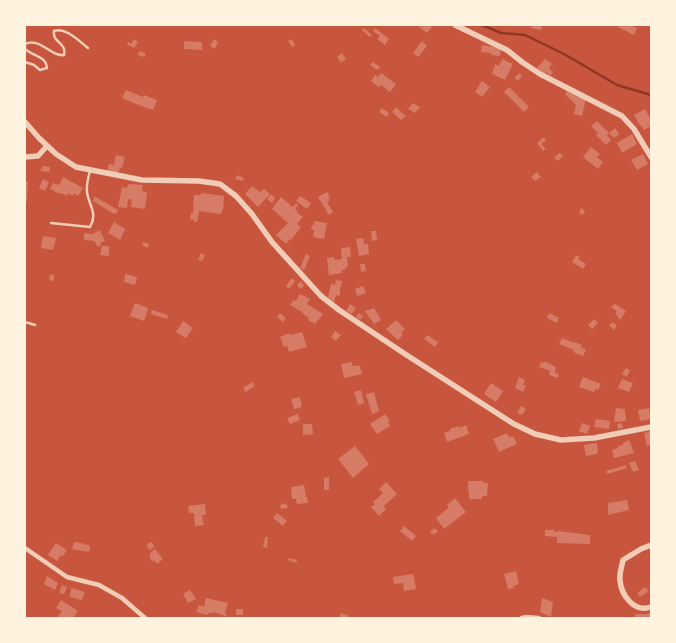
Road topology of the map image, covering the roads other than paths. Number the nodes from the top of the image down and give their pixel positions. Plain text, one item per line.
1 (455, 25) edge
2 (88, 48) dead end
3 (25, 62) edge
4 (25, 122) edge
5 (48, 146) junction
6 (25, 157) edge
7 (651, 157) edge
8 (90, 170) junction
9 (51, 223) dead end
10 (25, 322) edge
11 (35, 325) dead end
12 (651, 427) edge
13 (651, 545) edge
14 (25, 548) edge
15 (651, 607) edge
16 (146, 618) edge
17 (522, 618) edge
18 (539, 618) edge

1 - 7 street
2 - 3 lane
4 - 5 street
5 - 6 street
5 - 8 street
8 - 9 lane
8 - 12 street
10 - 11 lane
13 - 15 street
14 - 16 street
17 - 18 street

